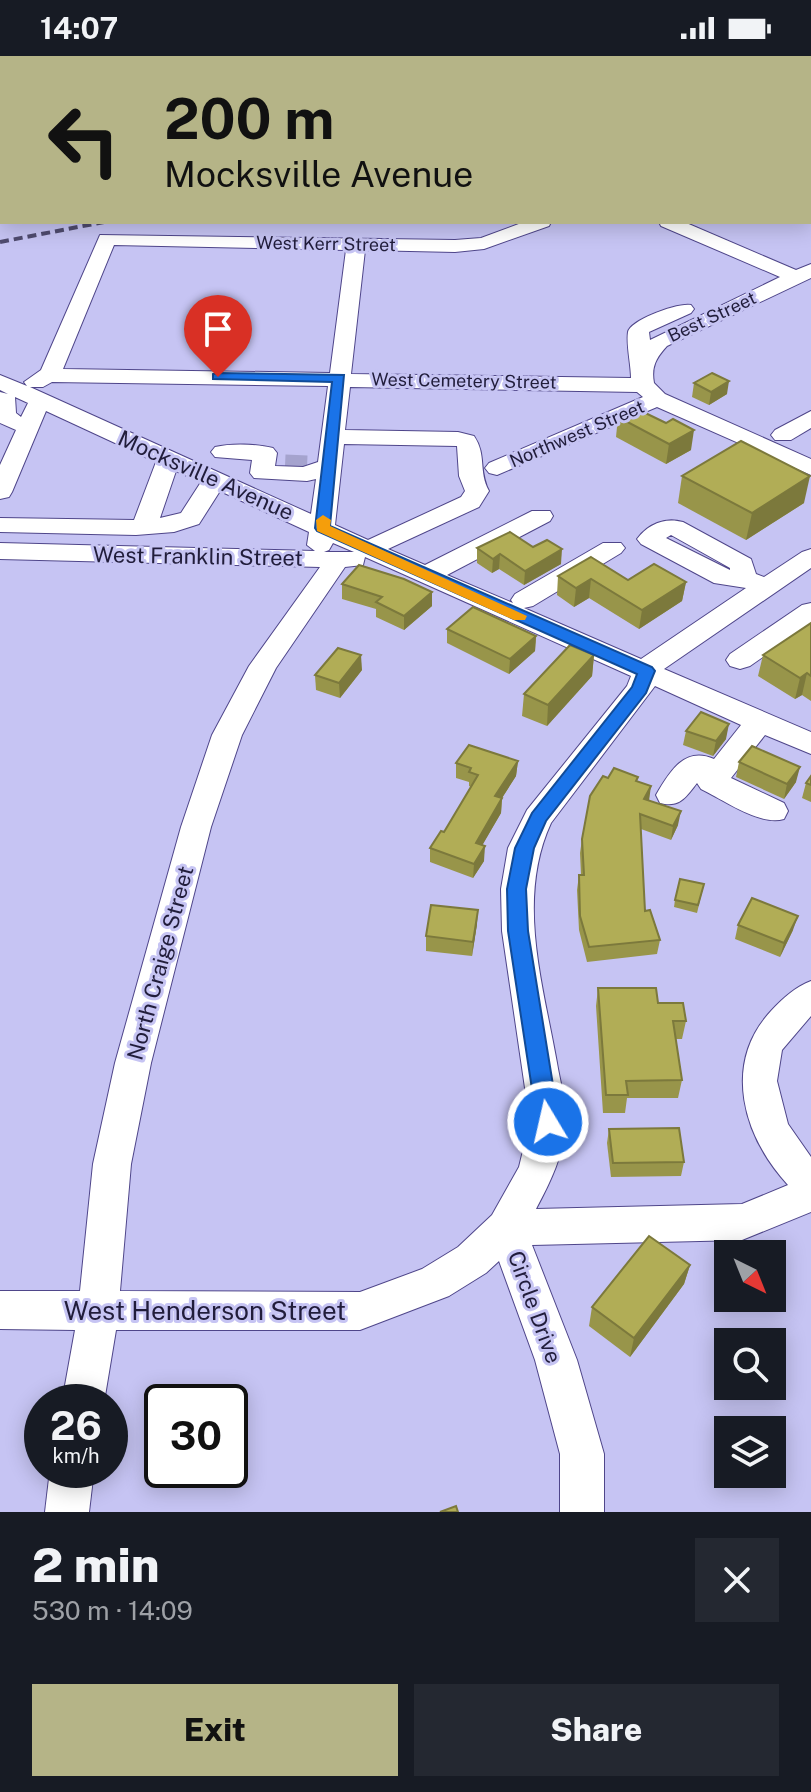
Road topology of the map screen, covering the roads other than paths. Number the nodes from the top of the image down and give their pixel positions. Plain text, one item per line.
1 (536, 224) edge
2 (673, 224) edge
3 (356, 245) junction
4 (803, 274) edge
5 (49, 375) junction
6 (340, 378) junction
7 (647, 383) junction
8 (13, 394) edge
9 (333, 437) junction
10 (223, 452) dead end
11 (169, 458) junction
12 (300, 467) junction
13 (497, 468) dead end
14 (811, 468) edge
15 (215, 479) junction
16 (0, 492) edge
17 (541, 516) dead end
18 (0, 525) edge
19 (145, 525) junction
20 (181, 526) junction
21 (322, 528) junction
22 (612, 548) dead end
23 (0, 551) edge
24 (179, 555) junction
25 (341, 556) junction
26 (426, 575) junction
27 (784, 576) edge
28 (520, 607) junction
29 (811, 611) edge
30 (740, 660) dead end
31 (646, 671) junction
32 (760, 721) junction
33 (804, 731) edge
34 (719, 773) junction
35 (671, 795) dead end
36 (773, 811) dead end
37 (811, 995) edge
38 (811, 1182) edge
39 (811, 1193) edge
40 (506, 1228) junction
41 (0, 1310) edge
42 (98, 1312) junction
43 (86, 1384) edge
44 (70, 1488) edge
45 (67, 1512) edge
46 (582, 1512) edge

1 - 3 street, West Kerr Street
2 - 4 street
3 - 5 street, West Kerr Street
3 - 6 street, North Craige Street
4 - 7 street, Best Street
5 - 6 street, West Cemetery Street
5 - 8 street
6 - 7 street, West Cemetery Street
6 - 9 street, North Craige Street
7 - 13 street, Northwest Street
7 - 14 street, West Cemetery Street
8 - 11 street, Mocksville Avenue
8 - 16 street
9 - 12 street, North Craige Street
9 - 25 street
10 - 12 street
11 - 15 street, Mocksville Avenue
11 - 19 street
12 - 21 street, North Craige Street
15 - 20 street
15 - 21 street, Mocksville Avenue
17 - 26 street
18 - 19 street
19 - 20 street
20 - 24 street
21 - 25 street, Mocksville Avenue
21 - 25 street, North Craige Street
22 - 28 street
23 - 24 street, West Franklin Street
24 - 25 street, West Franklin Street
25 - 26 street, Mocksville Avenue
25 - 42 street, North Craige Street
26 - 28 street, Mocksville Avenue
27 - 31 street
28 - 31 street
29 - 30 street
31 - 32 street
31 - 40 street, Circle Drive
32 - 33 street
32 - 34 street
34 - 35 street
34 - 36 street
37 - 38 street
39 - 40 street
40 - 42 street, West Henderson Street
40 - 46 street, Circle Drive
41 - 42 street, West Henderson Street
42 - 43 street, North Craige Street
44 - 45 street

